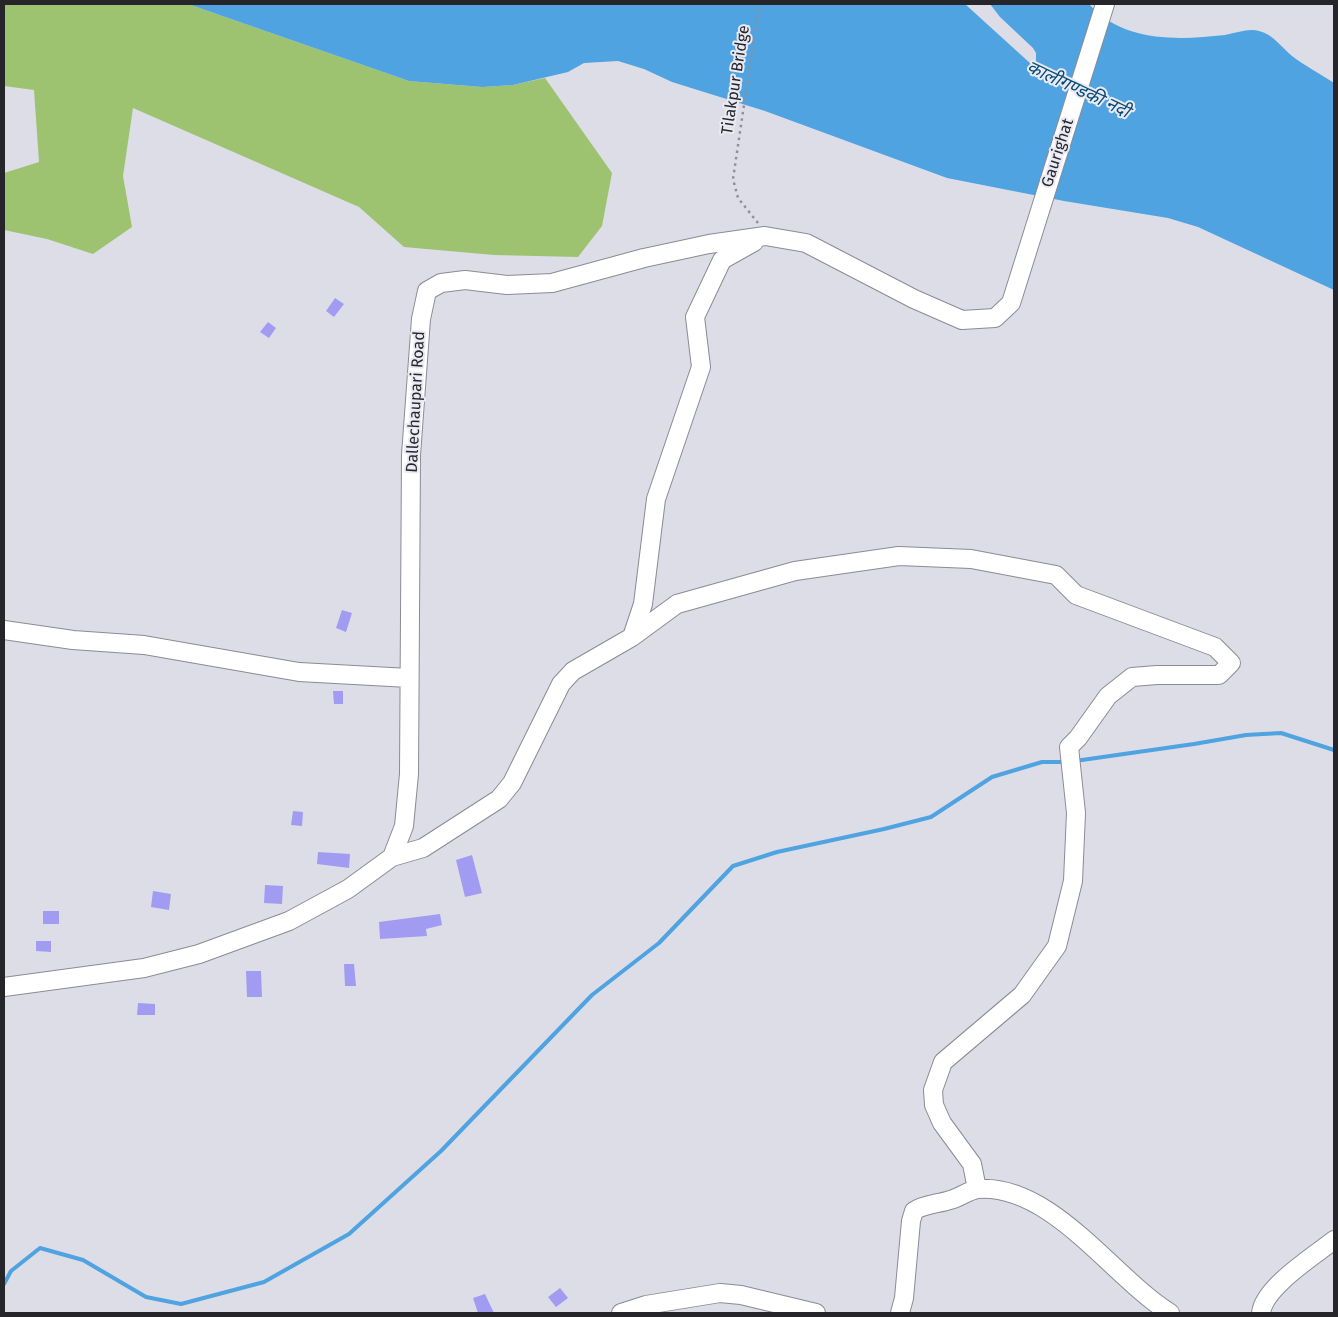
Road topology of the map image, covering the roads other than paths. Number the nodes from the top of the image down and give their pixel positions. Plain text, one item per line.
1 (1105, 4) edge
2 (766, 236) junction
3 (4, 630) edge
4 (632, 637) junction
5 (409, 678) junction
6 (392, 857) junction
7 (4, 987) edge
8 (977, 1189) junction
9 (1334, 1240) edge
10 (621, 1313) edge
11 (816, 1313) edge
12 (900, 1313) edge
13 (1170, 1313) edge
14 (1261, 1313) edge

1 - 2 street, Gaurighat
2 - 4 street
2 - 5 street, Dallechaupari Road
3 - 5 street
4 - 6 street
4 - 8 street
5 - 6 street, Dallechaupari Road
6 - 7 street
8 - 12 street
8 - 13 street
9 - 14 street
10 - 11 street

